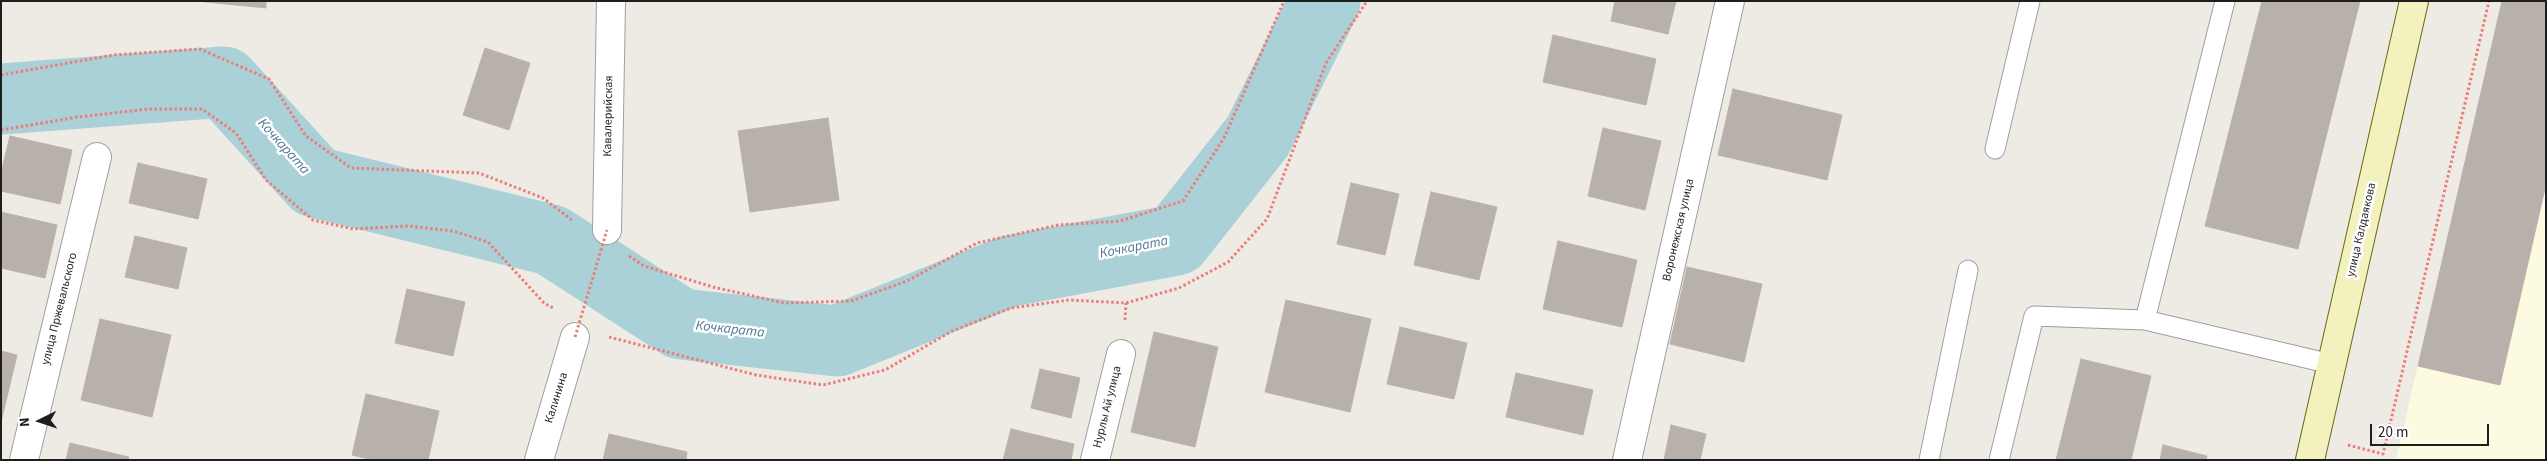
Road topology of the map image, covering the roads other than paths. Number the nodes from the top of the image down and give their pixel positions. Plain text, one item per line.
1 (610, 1) edge
2 (1730, 1) edge
3 (2030, 1) edge
4 (2225, 1) edge
5 (2414, 1) edge
6 (1996, 149) dead end
7 (97, 157) dead end
8 (608, 240) road end
9 (1968, 270) dead end
10 (2145, 320) junction
11 (578, 327) road end
12 (1121, 354) dead end
13 (2331, 364) junction
14 (2312, 448) edge
15 (24, 460) edge
16 (539, 460) edge
17 (1095, 460) edge
18 (1627, 460) edge
19 (1929, 460) edge
20 (1999, 460) edge

1 - 8 street, Кавалерийская
2 - 18 street, Воронежская улица
3 - 6 lane
4 - 10 lane
5 - 13 street, улица Калдаякова
7 - 15 street, улица Пржевальского
9 - 19 lane
10 - 13 lane
10 - 20 lane
11 - 16 street, Калинина
12 - 17 street, Нурлы Ай улица
13 - 14 street, улица Калдаякова

